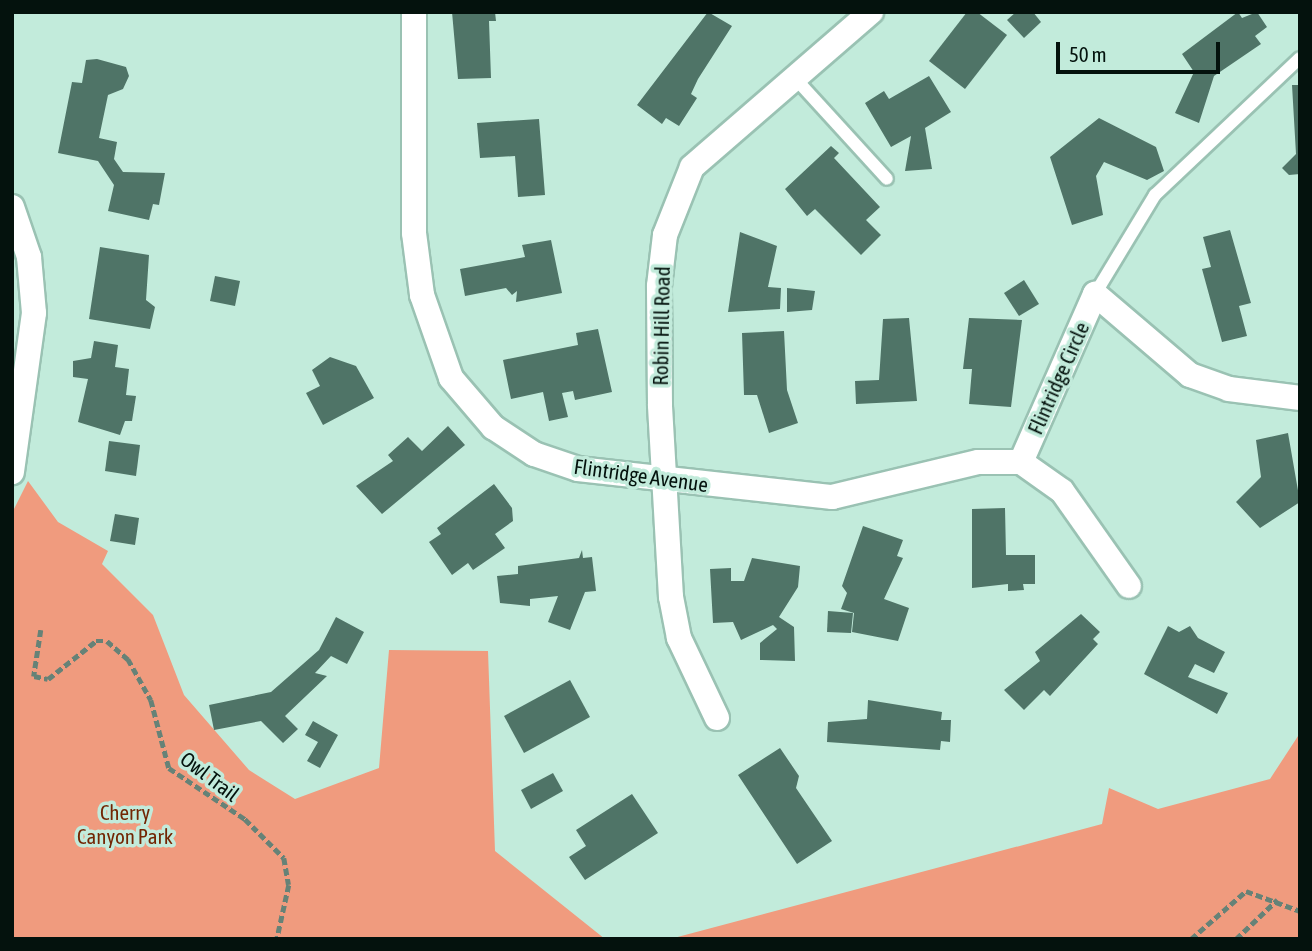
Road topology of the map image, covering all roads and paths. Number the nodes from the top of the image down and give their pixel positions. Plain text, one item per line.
1 (414, 12) edge
2 (871, 12) edge
3 (1300, 58) edge
4 (793, 76) junction
5 (887, 179) dead end
6 (12, 207) edge
7 (1095, 294) junction
8 (1300, 398) edge
9 (1021, 462) junction
10 (12, 472) edge
11 (667, 481) junction
12 (1129, 586) dead end
13 (41, 630) dead end
14 (718, 718) dead end
15 (1277, 900) junction
16 (1300, 911) edge
17 (277, 939) edge
18 (1191, 939) edge
19 (1236, 939) edge

1 - 11 street, Flintridge Avenue
2 - 4 street, Robin Hill Road
3 - 7 lane
4 - 5 lane
4 - 11 street, Robin Hill Road
6 - 10 street
7 - 8 street
7 - 9 street, Flintridge Circle
9 - 11 street, Flintridge Avenue
9 - 12 street
11 - 14 street, Robin Hill Road
13 - 17 path, Owl Trail
15 - 16 path
15 - 18 path
15 - 19 path

